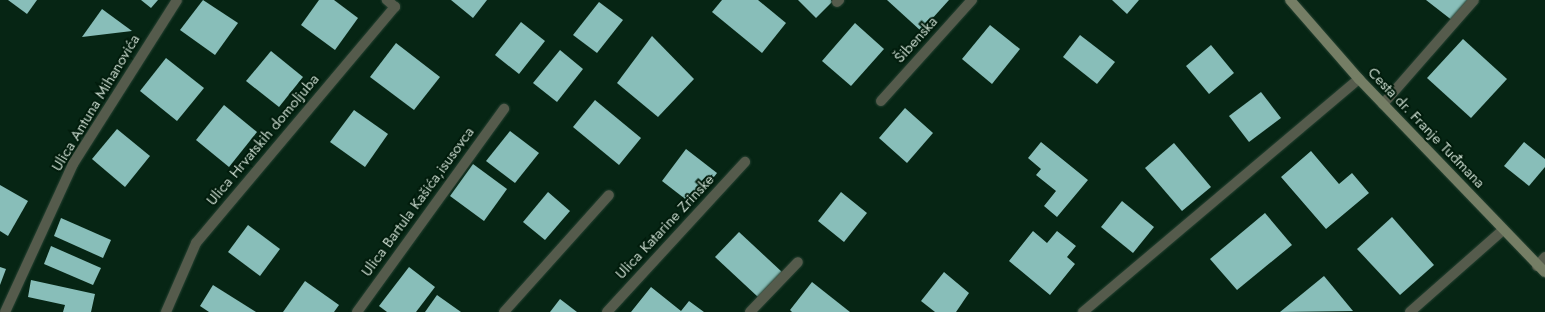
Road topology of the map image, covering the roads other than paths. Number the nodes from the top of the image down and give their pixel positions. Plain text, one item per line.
1 (177, 0) edge
2 (387, 0) edge
3 (972, 0) edge
4 (1290, 0) edge
5 (1474, 0) edge
6 (1359, 79) junction
7 (881, 101) dead end
8 (1383, 104) junction
9 (504, 109) dead end
10 (745, 162) dead end
11 (609, 195) dead end
12 (1503, 230) junction
13 (1545, 257) edge
14 (798, 262) dead end
15 (1541, 269) edge
16 (1422, 302) junction
17 (5, 312) edge
18 (166, 312) edge
19 (357, 312) edge
20 (504, 312) edge
21 (608, 312) edge
22 (750, 312) edge
23 (1084, 312) edge
24 (1410, 312) edge
25 (1419, 312) edge

1 - 17 street, Ulica Antuna Mihanovića
2 - 18 street, Ulica Hrvatskih domoljuba
3 - 7 street, Šibenska
4 - 6 main road, Cesta dr. Franje Tuđmana
5 - 8 street
6 - 8 main road, Cesta dr. Franje Tuđmana
6 - 23 street
8 - 12 main road, Cesta dr. Franje Tuđmana
9 - 19 street, Ulica Bartula Kašića,isusovca
10 - 21 street, Ulica Katarine Zrinske
11 - 20 street
12 - 15 main road, Cesta dr. Franje Tuđmana
12 - 16 street
13 - 15 street
14 - 22 street
16 - 24 street
16 - 25 street

